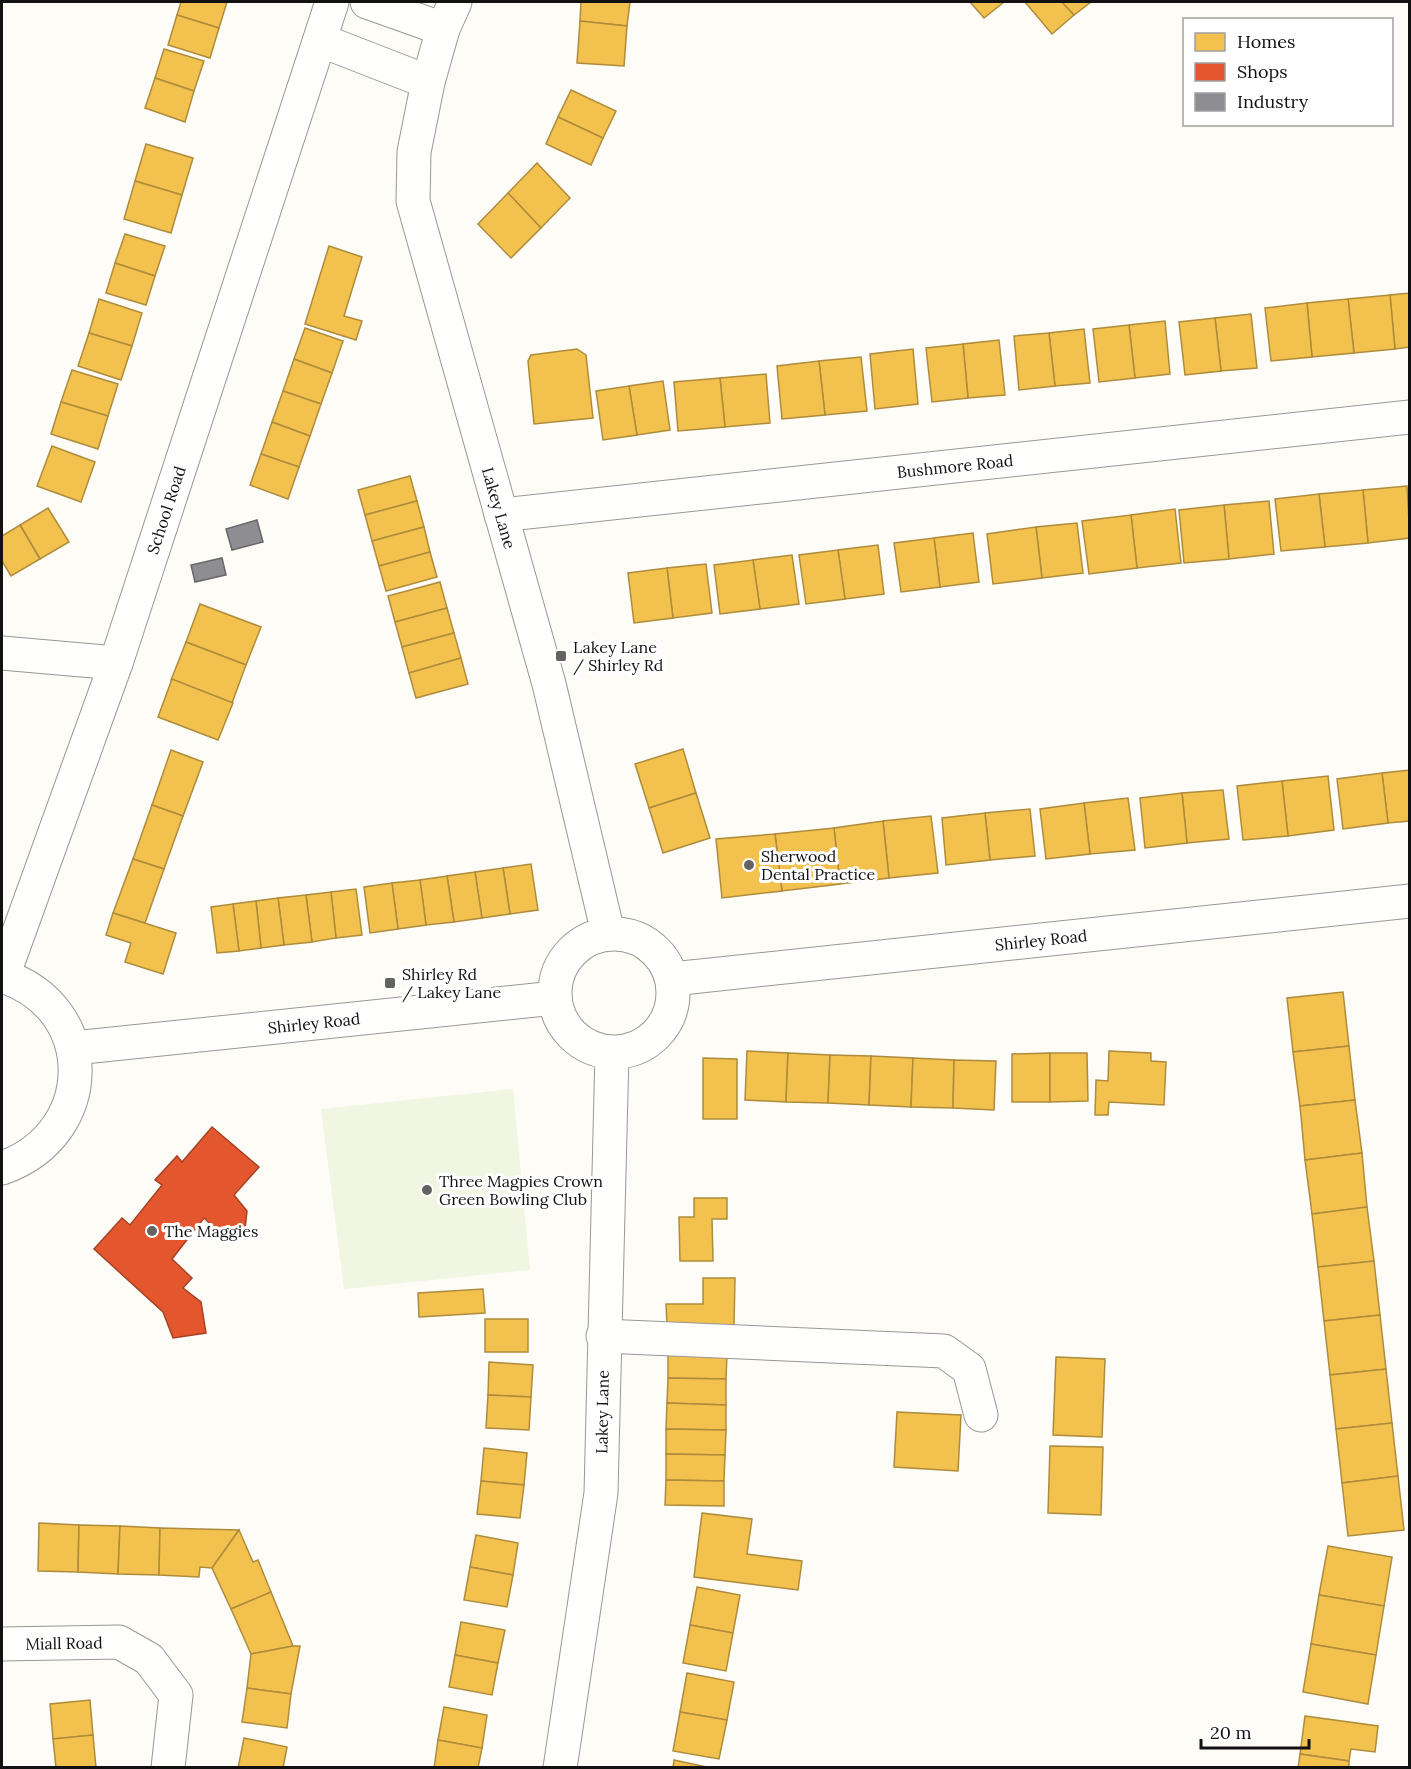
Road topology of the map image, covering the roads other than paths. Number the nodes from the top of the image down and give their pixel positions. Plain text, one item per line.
1 (332, 2) edge
2 (367, 2) edge
3 (449, 15) edge
4 (320, 40) junction
5 (428, 82) junction
6 (1410, 417) edge
7 (501, 515) junction
8 (2, 653) edge
9 (116, 663) junction
10 (1410, 901) edge
11 (608, 933) junction
12 (2, 976) edge
13 (672, 979) junction
14 (555, 998) junction
15 (74, 1048) junction
16 (612, 1053) junction
17 (2, 1168) edge
18 (603, 1336) junction
19 (981, 1415) dead end
20 (2, 1644) edge
21 (168, 1767) edge
22 (560, 1767) edge

1 - 4 street
2 - 3 street, Lakey Lane
3 - 5 street, Lakey Lane
4 - 5 street
4 - 9 street, School Road
5 - 7 street, Lakey Lane
6 - 7 street, Bushmore Road
7 - 11 street, Lakey Lane
8 - 9 street
9 - 12 street, School Road
10 - 13 street, Shirley Road
11 - 13 street
11 - 14 street
12 - 15 street
13 - 16 street
14 - 15 street, Shirley Road
14 - 16 street
15 - 17 street
16 - 18 street, Lakey Lane
18 - 19 street
18 - 22 street, Lakey Lane
20 - 21 street, Miall Road

